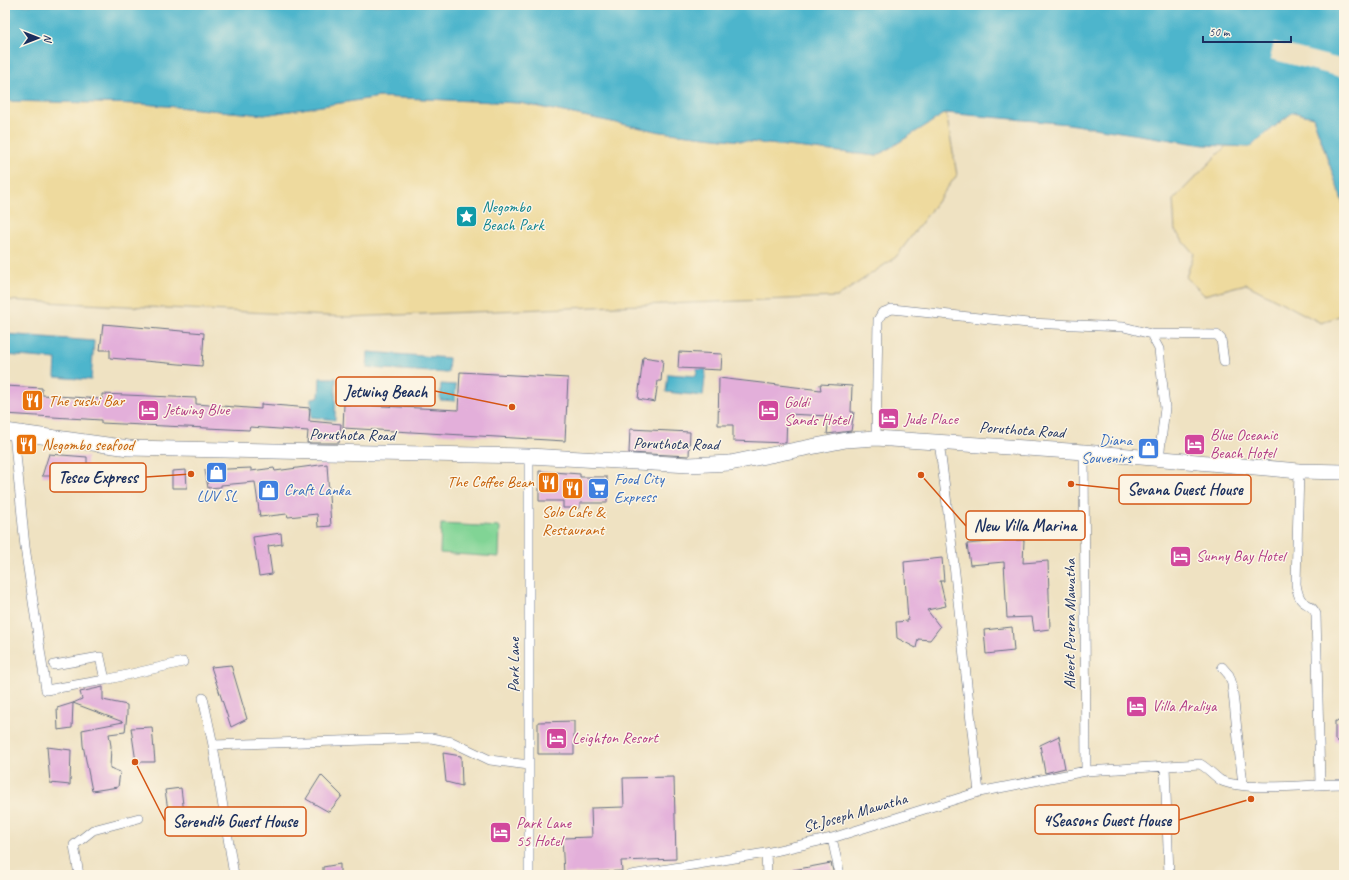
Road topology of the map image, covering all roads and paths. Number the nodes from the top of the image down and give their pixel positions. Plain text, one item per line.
1 (1151, 334) junction
2 (1224, 362) dead end
3 (10, 432) edge
4 (876, 438) junction
5 (939, 442) junction
6 (1084, 452) junction
7 (530, 456) junction
8 (1159, 458) junction
9 (1299, 470) junction
10 (1344, 472) edge
11 (183, 662) dead end
12 (54, 665) dead end
13 (1222, 667) dead end
14 (105, 680) junction
15 (203, 698) dead end
16 (213, 745) junction
17 (529, 765) junction
18 (1165, 766) junction
19 (1086, 771) junction
20 (1320, 784) junction
21 (1344, 784) edge
22 (1243, 785) junction
23 (979, 792) junction
24 (139, 818) dead end
25 (832, 838) junction
26 (766, 852) junction
27 (78, 875) edge
28 (234, 875) edge
29 (529, 875) edge
30 (631, 875) edge
31 (767, 875) edge
32 (840, 875) edge
33 (1169, 875) edge

1 - 2 street
1 - 4 street
1 - 8 street
3 - 7 main road, Poruthota Road
3 - 14 street
4 - 5 main road, Poruthota Road
4 - 7 main road, Poruthota Road
5 - 6 main road, Poruthota Road
5 - 23 street
6 - 8 main road, Poruthota Road
6 - 19 street, Albert Perera Mawatha
7 - 17 street, Park Lane
8 - 9 main road, Poruthota Road
9 - 10 main road, Poruthota Road
9 - 20 street
11 - 14 street
12 - 14 street
13 - 22 street
15 - 16 street
16 - 17 street
16 - 28 street
17 - 29 street, Park Lane
18 - 19 street, St.Joseph Mawatha
18 - 22 street, St.Joseph Mawatha
18 - 33 street
19 - 23 street, St.Joseph Mawatha
20 - 21 street, St.Joseph Mawatha
20 - 22 street, St.Joseph Mawatha
23 - 25 street, St.Joseph Mawatha
24 - 27 street
25 - 26 street, St.Joseph Mawatha
25 - 32 street
26 - 30 street, St.Joseph Mawatha
26 - 31 street

